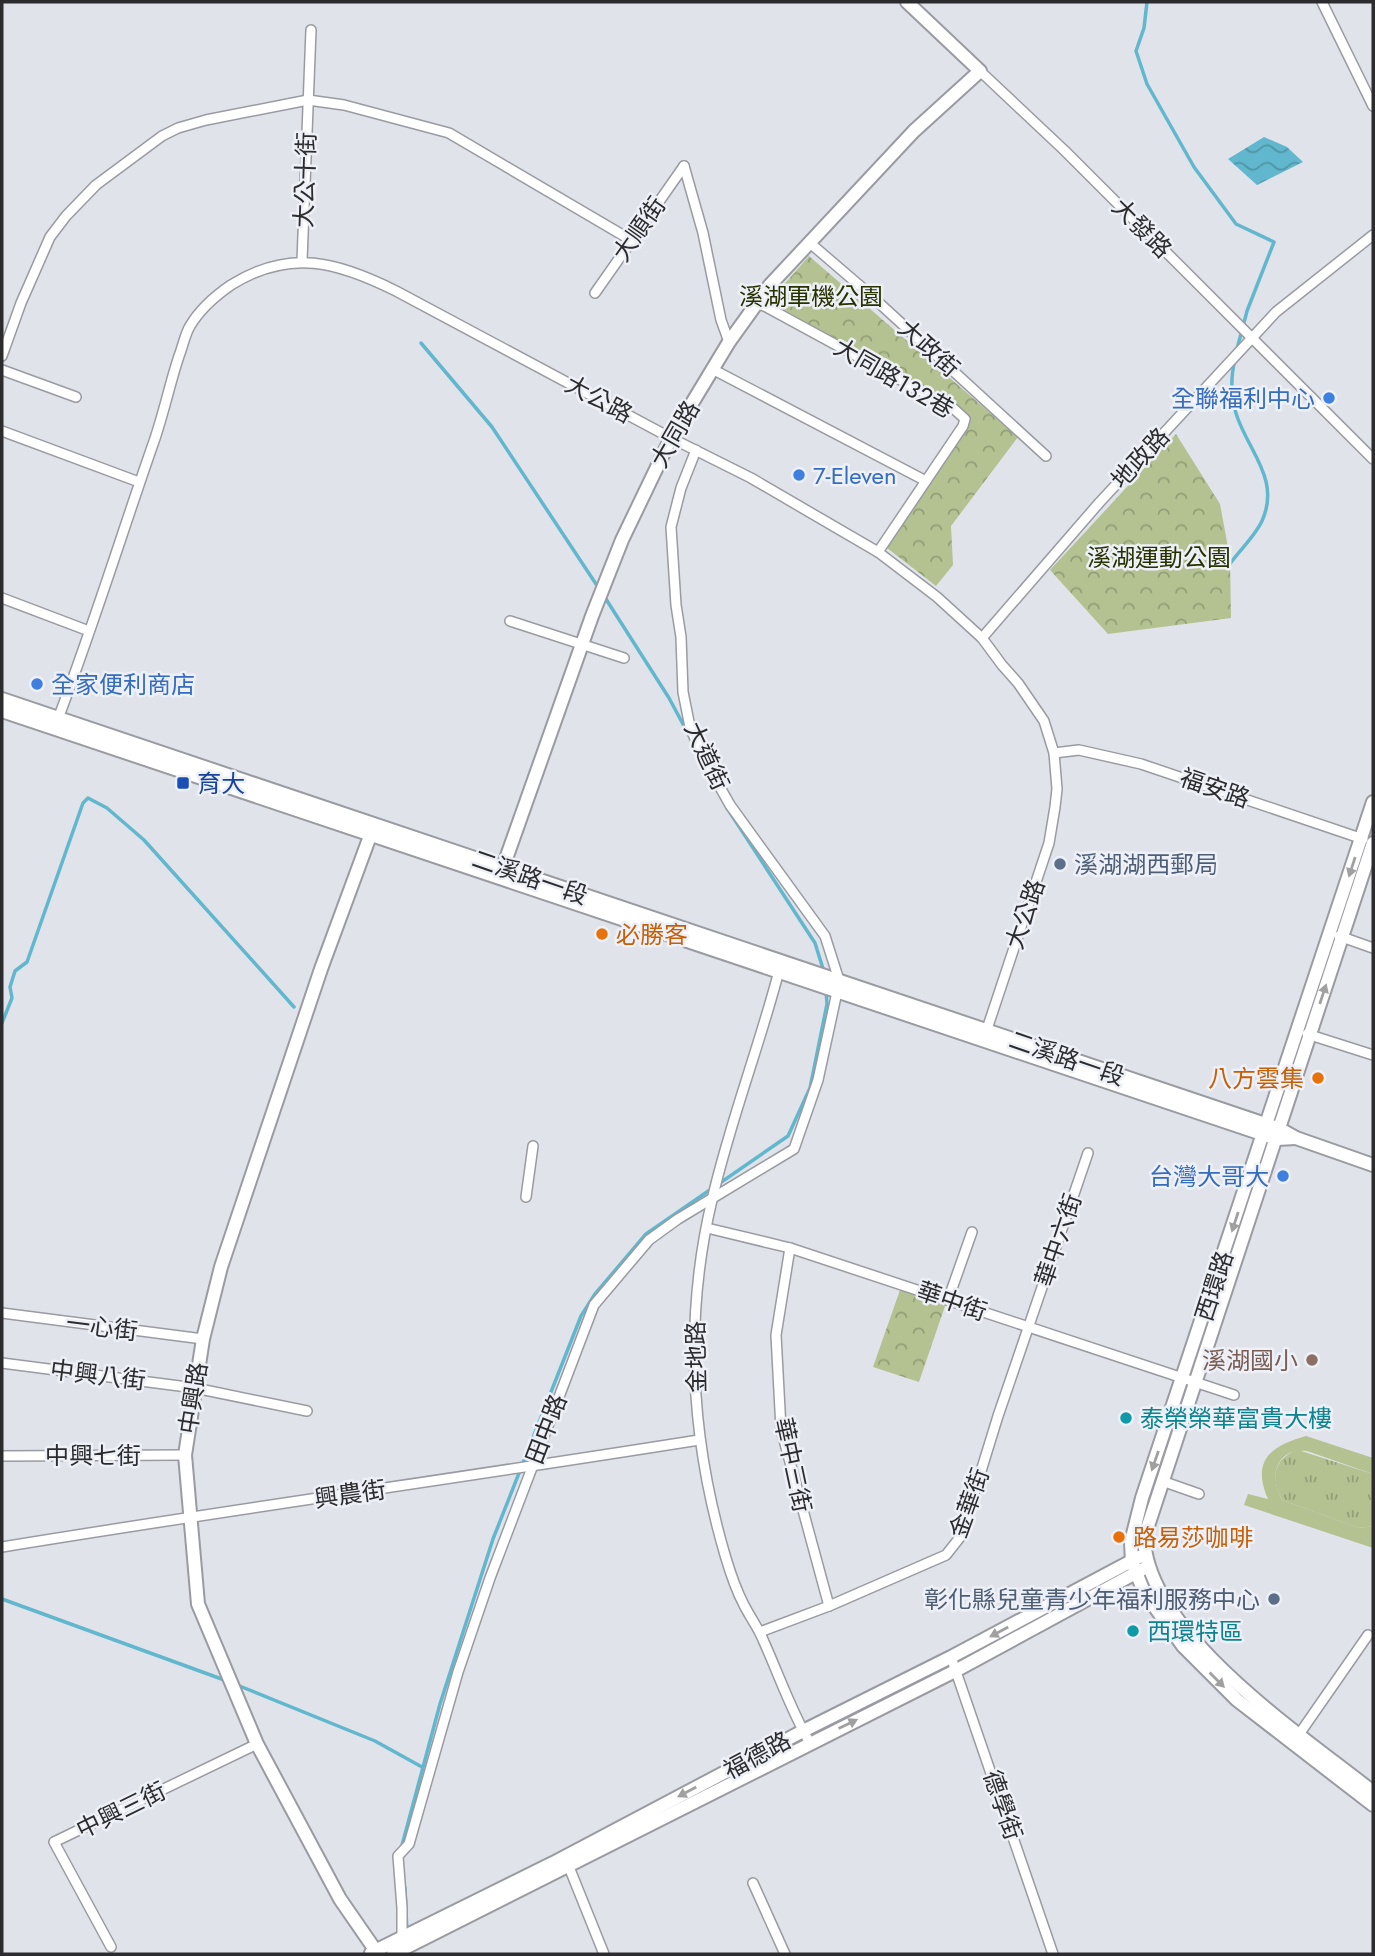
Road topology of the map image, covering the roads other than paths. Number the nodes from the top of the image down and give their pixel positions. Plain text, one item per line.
1 (907, 2) edge
2 (1322, 2) edge
3 (311, 30) dead end
4 (980, 71) junction
5 (308, 100) junction
6 (1373, 106) edge
7 (1373, 235) edge
8 (631, 240) junction
9 (810, 243) junction
10 (302, 261) junction
11 (595, 293) dead end
12 (757, 302) junction
13 (1252, 339) junction
14 (729, 342) junction
15 (2, 356) edge
16 (2, 370) edge
17 (714, 370) junction
18 (76, 397) dead end
19 (2, 431) edge
20 (671, 438) junction
21 (696, 450) junction
22 (1046, 456) dead end
23 (1373, 459) edge
24 (926, 481) junction
25 (139, 482) junction
26 (878, 552) junction
27 (2, 598) edge
28 (510, 621) dead end
29 (89, 631) junction
30 (982, 638) junction
31 (582, 645) junction
32 (624, 658) dead end
33 (2, 699) edge
34 (2, 711) edge
35 (56, 723) junction
36 (1054, 752) junction
37 (1373, 802) edge
38 (372, 830) junction
39 (1369, 842) edge
40 (501, 872) junction
41 (1336, 935) junction
42 (1373, 948) edge
43 (780, 967) junction
44 (829, 983) junction
45 (1304, 1033) junction
46 (985, 1036) junction
47 (1373, 1055) edge
48 (1265, 1129) junction
49 (1278, 1134) junction
50 (533, 1146) dead end
51 (1088, 1153) dead end
52 (1373, 1165) edge
53 (526, 1197) dead end
54 (712, 1199) junction
55 (707, 1228) junction
56 (972, 1232) dead end
57 (790, 1248) junction
58 (948, 1300) junction
59 (2, 1313) edge
60 (1028, 1327) junction
61 (203, 1339) junction
62 (2, 1363) edge
63 (1189, 1380) junction
64 (195, 1388) junction
65 (1234, 1395) dead end
66 (307, 1410) dead end
67 (699, 1440) junction
68 (2, 1455) edge
69 (185, 1455) junction
70 (532, 1466) junction
71 (1162, 1481) junction
72 (1199, 1494) dead end
73 (190, 1516) junction
74 (2, 1547) edge
75 (1145, 1553) junction
76 (1134, 1567) junction
77 (1150, 1567) junction
78 (829, 1606) junction
79 (760, 1632) junction
80 (1368, 1635) dead end
81 (951, 1657) junction
82 (957, 1670) junction
83 (803, 1731) junction
84 (1300, 1733) junction
85 (810, 1743) junction
86 (257, 1744) junction
87 (1373, 1791) edge
88 (1373, 1805) edge
89 (569, 1867) junction
90 (753, 1882) dead end
91 (402, 1937) junction
92 (111, 1947) dead end
93 (374, 1953) edge
94 (397, 1953) edge
95 (604, 1954) edge
96 (785, 1954) edge
97 (1053, 1954) edge

1 - 4 street, 大發路
2 - 6 street
3 - 5 street, 大公十街
4 - 9 street, 大同路
4 - 13 street, 大發路
5 - 8 street
5 - 10 street, 大公十街
5 - 15 street
7 - 13 street, 地政路
8 - 11 street, 大順街
8 - 14 street, 大順街
9 - 12 street, 大同路
9 - 22 street, 大政街
10 - 20 street, 大公路
10 - 25 street, 大公路
12 - 14 street, 大同路
12 - 24 street, 大同路132巷
13 - 23 street, 大發路
13 - 30 street, 地政路
14 - 17 street, 大同路
16 - 18 street
17 - 20 street, 大同路
17 - 24 street
19 - 25 street
20 - 21 street, 大公路
20 - 31 street, 大同路
21 - 26 street, 大公路
21 - 44 street, 大道街
24 - 26 street, 大同路132巷
25 - 29 street, 大公路
26 - 30 street, 大公路
27 - 29 street
28 - 31 street
29 - 35 street, 大公路
30 - 36 street, 大公路
31 - 32 street
31 - 40 street, 大同路
33 - 35 street, 二溪路一段
34 - 35 street, 二溪路一段
35 - 38 street, 二溪路一段
36 - 39 street, 福安路
36 - 46 street, 大公路
37 - 39 street, 西環路
38 - 40 street, 二溪路一段
38 - 61 street, 中興路
39 - 41 street, 西環路
40 - 43 street, 二溪路一段
41 - 42 street
41 - 45 street, 西環路
43 - 44 street, 二溪路一段
43 - 54 street, 金地路
44 - 46 street, 二溪路一段
44 - 54 street, 田中路
45 - 47 street
45 - 48 street, 西環路
45 - 49 street, 西環路
46 - 48 street, 二溪路一段
48 - 49 street, 二溪路一段
48 -> 63 street, 西環路
49 - 52 street, 二溪路一段
49 - 63 street, 西環路
50 - 53 street
51 - 60 street, 華中六街
54 - 55 street, 金地路
54 - 70 street, 田中路
55 - 57 street, 華中街
55 - 67 street, 金地路
56 - 58 street
57 - 58 street, 華中街
57 - 78 street, 華中三街
58 - 60 street, 華中街
59 - 61 street, 一心街
60 - 63 street, 華中街
60 - 78 street, 金華街
61 - 64 street, 中興路
62 - 64 street, 中興八街
63 - 65 street, 華中街
63 - 71 street, 西環路
63 -> 76 street, 西環路
64 - 66 street, 中興八街
64 - 69 street, 中興路
67 - 70 street, 興農街
67 - 79 street, 金地路
68 - 69 street, 中興七街
69 - 73 street, 中興路
70 - 73 street, 興農街
70 - 91 street, 田中路
71 - 72 street
71 - 75 street, 西環路
73 - 74 street, 興農街
73 - 86 street, 中興路
75 - 76 street, 福德路
75 - 77 street, 西環路
76 - 77 street, 福德路
76 -> 81 street, 福德路
76 - 82 street, 福德路
76 -> 88 street
77 - 84 street, 西環路
78 - 79 street
79 - 83 street, 金地路
80 - 84 street
81 - 82 street, 德學街
81 - 83 street, 福德路
85 -> 82 street, 福德路
82 - 97 street, 德學街
83 - 85 street, 金地路
83 -> 91 street, 福德路
84 - 87 street, 西環路
85 - 89 street, 福德路
86 - 92 street, 中興三街
86 - 93 street, 中興路
89 - 94 street, 福德路
89 - 95 street
90 - 96 street
91 - 93 street, 福德路
91 - 94 street, 田中路

